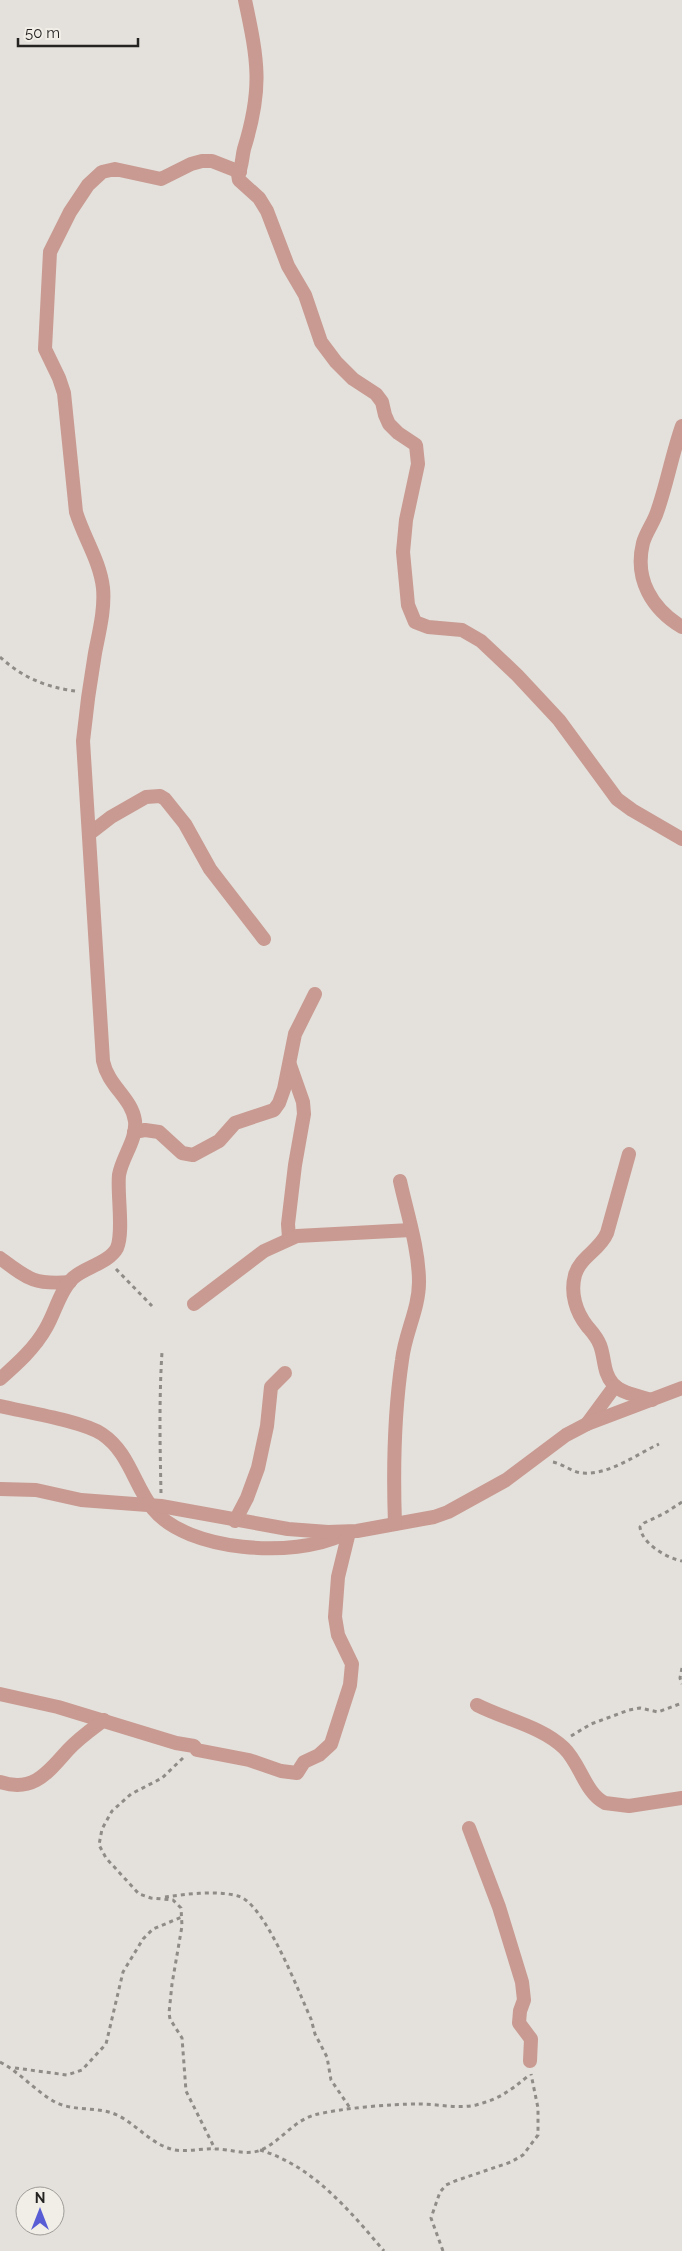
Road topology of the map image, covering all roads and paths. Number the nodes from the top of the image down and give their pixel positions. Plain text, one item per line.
1 (244, 0) edge
2 (240, 172) junction
3 (682, 426) edge
4 (682, 627) edge
5 (0, 657) edge
6 (88, 692) junction
7 (89, 834) junction
8 (682, 839) edge
9 (264, 939) dead end
10 (315, 994) dead end
11 (290, 1065) junction
12 (134, 1132) junction
13 (629, 1154) dead end
14 (400, 1181) dead end
15 (411, 1230) junction
16 (289, 1238) junction
17 (0, 1258) edge
18 (106, 1259) junction
19 (70, 1282) junction
20 (194, 1304) dead end
21 (152, 1306) dead end
22 (162, 1352) dead end
23 (285, 1373) dead end
24 (0, 1379) edge
25 (615, 1386) junction
26 (682, 1388) edge
27 (652, 1400) junction
28 (0, 1406) edge
29 (587, 1424) junction
30 (658, 1444) dead end
31 (533, 1460) junction
32 (0, 1489) edge
33 (682, 1502) edge
34 (155, 1506) junction
35 (236, 1521) junction
36 (395, 1524) junction
37 (349, 1532) junction
38 (682, 1561) edge
39 (682, 1668) edge
40 (682, 1684) edge
41 (0, 1694) edge
42 (682, 1703) edge
43 (477, 1705) dead end
44 (104, 1720) junction
45 (194, 1746) junction
46 (563, 1746) junction
47 (0, 1782) edge
48 (682, 1798) edge
49 (469, 1828) dead end
50 (159, 1897) junction
51 (182, 1917) junction
52 (0, 2062) edge
53 (6, 2065) junction
54 (0, 2067) edge
55 (530, 2067) junction
56 (12, 2068) junction
57 (351, 2109) junction
58 (215, 2148) junction
59 (260, 2150) junction
60 (384, 2251) edge
61 (444, 2251) edge

1 - 2 street
2 - 6 street
2 - 8 street
3 - 4 street
5 - 6 path
6 - 7 street
7 - 9 street
7 - 12 street
10 - 11 street
11 - 12 street
11 - 16 street
12 - 18 street
13 - 25 street
14 - 15 street
15 - 16 street
15 - 36 street
16 - 20 street
17 - 19 street
18 - 19 street
18 - 21 path
19 - 24 street
22 - 34 path
23 - 35 street
25 - 27 street
25 - 29 street
26 - 27 street
27 - 29 street
28 - 34 street
29 - 31 street
30 - 31 path
31 - 36 street
32 - 34 street
33 - 38 path
34 - 35 street
34 - 37 street
35 - 37 street
36 - 37 street
37 - 45 street
39 - 40 path
41 - 44 street
42 - 46 path
43 - 46 street
44 - 45 street
44 - 47 street
45 - 50 path
46 - 48 street
49 - 55 street
50 - 51 path
50 - 57 path
51 - 56 path
51 - 58 path
52 - 53 path
53 - 54 path
53 - 56 path
55 - 57 path
55 - 61 path
56 - 58 path
57 - 59 path
58 - 59 path
59 - 60 path

